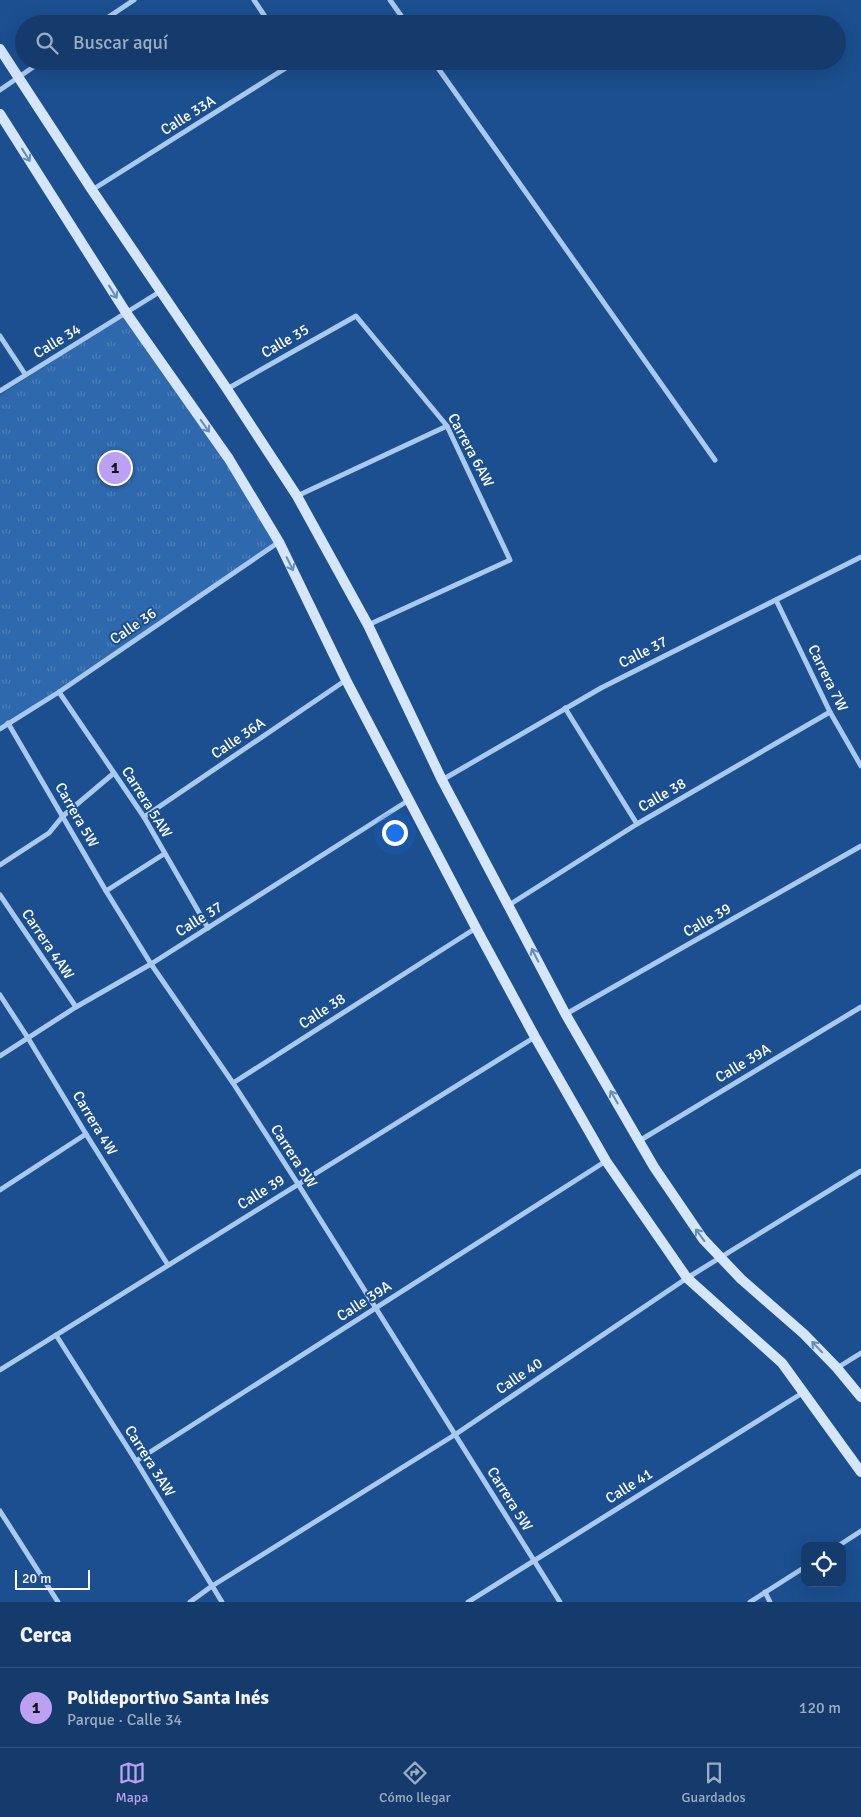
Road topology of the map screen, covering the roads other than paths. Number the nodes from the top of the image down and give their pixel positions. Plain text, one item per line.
1 (134, 0) edge
2 (254, 0) edge
3 (390, 0) edge
4 (112, 15) edge
5 (264, 15) edge
6 (401, 15) edge
7 (0, 49) edge
8 (28, 70) edge
9 (283, 70) edge
10 (440, 70) edge
11 (18, 77) junction
12 (0, 90) edge
13 (0, 114) edge
14 (92, 190) junction
15 (161, 291) junction
16 (127, 314) junction
17 (356, 316) joint
18 (0, 336) edge
19 (25, 374) junction
20 (227, 389) junction
21 (0, 391) edge
22 (447, 426) junction
23 (715, 460) dead end
24 (298, 496) junction
25 (279, 542) junction
26 (861, 557) edge
27 (776, 600) junction
28 (368, 625) junction
29 (346, 680) junction
30 (59, 692) junction
31 (565, 708) junction
32 (830, 712) junction
33 (8, 723) junction
34 (0, 729) edge
35 (861, 766) edge
36 (114, 773) junction
37 (442, 780) junction
38 (409, 800) junction
39 (63, 816) junction
40 (144, 817) junction
41 (637, 824) junction
42 (861, 846) edge
43 (164, 854) junction
44 (0, 865) edge
45 (106, 891) junction
46 (0, 895) edge
47 (509, 905) junction
48 (208, 928) junction
49 (476, 928) junction
50 (151, 964) junction
51 (0, 995) edge
52 (76, 1007) junction
53 (861, 1007) edge
54 (566, 1015) junction
55 (535, 1037) junction
56 (28, 1038) junction
57 (0, 1056) edge
58 (233, 1083) junction
59 (86, 1134) junction
60 (639, 1140) junction
61 (606, 1161) junction
62 (861, 1171) edge
63 (298, 1184) junction
64 (0, 1190) edge
65 (720, 1257) junction
66 (168, 1265) junction
67 (686, 1278) junction
68 (376, 1309) junction
69 (56, 1335) junction
70 (861, 1353) edge
71 (837, 1368) junction
72 (0, 1370) edge
73 (804, 1392) junction
74 (861, 1396) edge
75 (456, 1434) junction
76 (136, 1461) junction
77 (861, 1472) edge
78 (0, 1511) edge
79 (861, 1531) edge
80 (844, 1542) edge
81 (533, 1560) junction
82 (801, 1570) edge
83 (212, 1586) junction
84 (765, 1592) junction
85 (58, 1602) edge
86 (190, 1602) edge
87 (222, 1602) edge
88 (468, 1602) edge
89 (560, 1602) edge
90 (750, 1602) edge
91 (770, 1602) edge

1 - 4 street
2 - 5 street
3 - 6 street
7 - 11 main road
8 - 11 street
9 - 14 street, Calle 33A
10 - 23 street
11 - 12 street
11 - 14 main road
13 -> 16 main road
14 - 15 main road
15 - 16 street, Calle 34
15 - 20 main road
16 - 19 street, Calle 34
16 -> 25 main road
17 - 20 street, Calle 35
17 - 22 street, Carrera 6AW
18 - 19 street
19 - 21 street, Calle 34
20 - 24 main road
22 - 24 street
22 - 28 street, Carrera 6AW
24 - 28 main road
25 -> 29 main road
25 - 30 street, Calle 36
26 - 27 street, Calle 37
27 - 31 street, Calle 37
27 - 32 street, Carrera 7W
28 - 37 main road
29 - 38 main road
29 - 40 street, Calle 36A
30 - 33 street, Calle 36
30 - 36 street, Carrera 5AW
31 - 37 street, Calle 37
31 - 41 street
32 - 35 street, Carrera 7W
32 - 41 street, Calle 38
33 - 34 street, Calle 36
33 - 39 street, Carrera 5W
36 - 39 street
36 - 40 street, Carrera 5AW
37 - 47 main road
38 - 48 street, Calle 37
38 - 49 main road
39 - 44 street
39 - 45 street, Carrera 5W
40 - 43 street, Carrera 5AW
41 - 47 street, Calle 38
42 - 54 street, Calle 39
43 - 45 street
43 - 48 street, Carrera 5AW
45 - 50 street, Carrera 5W
46 - 52 street, Carrera 4AW
54 -> 47 main road
48 - 50 street, Calle 37
49 - 55 main road
49 - 58 street, Calle 38
50 - 52 street, Calle 37
50 - 58 street, Carrera 5W
51 - 56 street, Carrera 4W
52 - 56 street, Calle 37
53 - 60 street, Calle 39A
60 -> 54 main road
55 - 61 main road
55 - 63 street, Calle 39
56 - 57 street, Calle 37
56 - 59 street, Carrera 4W
58 - 63 street, Carrera 5W
59 - 64 street
59 - 66 street, Carrera 4W
65 -> 60 main road
61 - 67 main road
61 - 68 street, Calle 39A
62 - 65 street, Calle 40
63 - 66 street, Calle 39
63 - 68 street, Carrera 5W
65 - 67 street, Calle 40
71 -> 65 main road
66 - 69 street, Calle 39
67 - 73 main road
67 - 75 street, Calle 40
68 - 75 street, Carrera 5W
68 - 76 street, Calle 39A
69 - 72 street, Calle 39
69 - 76 street, Carrera 3AW
70 - 71 street
71 - 74 main road
73 - 77 main road
73 - 81 street, Calle 41
75 - 81 street, Carrera 5W
75 - 83 street, Calle 40
76 - 83 street, Carrera 3AW
78 - 85 street
79 - 80 street
81 - 88 street, Calle 41
81 - 89 street, Carrera 5W
82 - 84 street
83 - 86 street, Calle 40
83 - 87 street, Carrera 3AW
84 - 90 street
84 - 91 street

